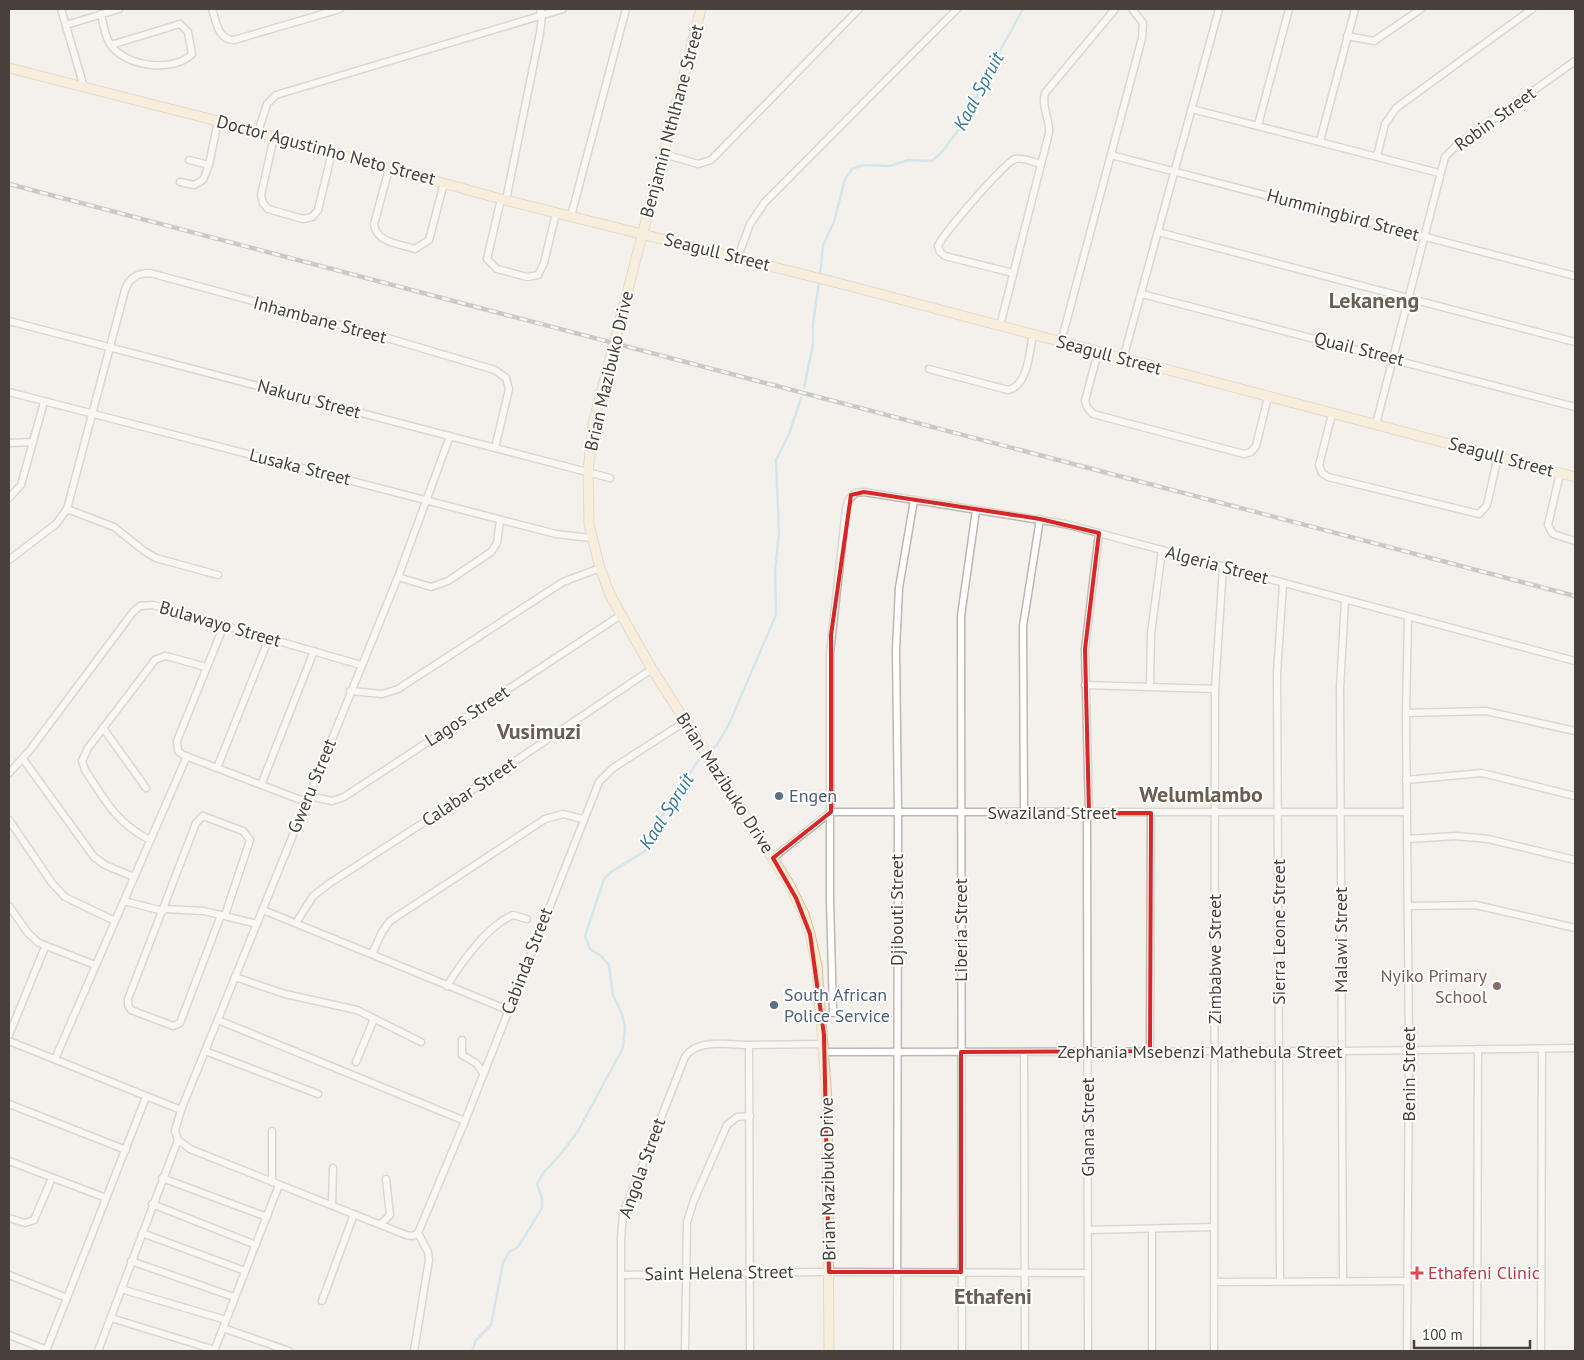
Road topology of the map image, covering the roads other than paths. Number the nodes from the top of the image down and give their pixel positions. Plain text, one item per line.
1 (62, 9) edge
2 (119, 9) edge
3 (212, 9) edge
4 (340, 9) edge
5 (563, 9) edge
6 (626, 9) edge
7 (701, 9) edge
8 (859, 9) edge
9 (957, 9) edge
10 (1115, 9) edge
11 (1132, 9) edge
12 (1219, 9) edge
13 (1289, 9) edge
14 (1355, 9) edge
15 (1421, 9) edge
16 (1532, 9) edge
17 (541, 12) edge
18 (101, 14) junction
19 (66, 25) junction
20 (1347, 36) junction
21 (111, 45) junction
22 (1575, 61) edge
23 (9, 68) edge
24 (84, 87) junction
25 (1192, 109) junction
26 (218, 121) junction
27 (1258, 125) junction
28 (258, 132) junction
29 (274, 137) junction
30 (1320, 142) junction
31 (332, 152) junction
32 (664, 154) junction
33 (1111, 154) junction
34 (1377, 156) junction
35 (189, 160) dead end
36 (1041, 164) junction
37 (209, 165) junction
38 (389, 169) junction
39 (1175, 171) junction
40 (1440, 173) junction
41 (180, 182) dead end
42 (444, 183) junction
43 (503, 199) junction
44 (556, 213) junction
45 (571, 216) junction
46 (1158, 232) junction
47 (643, 233) junction
48 (1424, 236) junction
49 (738, 257) junction
50 (1013, 273) junction
51 (1575, 276) edge
52 (1142, 294) junction
53 (1408, 298) junction
54 (9, 321) edge
55 (1000, 326) junction
56 (1033, 335) junction
57 (1061, 342) junction
58 (1575, 342) edge
59 (111, 347) junction
60 (1098, 352) junction
61 (1392, 358) junction
62 (1124, 359) junction
63 (929, 369) dead end
64 (9, 392) edge
65 (1268, 396) junction
66 (44, 402) junction
67 (1575, 407) edge
68 (93, 414) junction
69 (1332, 414) junction
70 (1376, 424) junction
71 (450, 436) junction
72 (33, 442) junction
73 (9, 443) edge
74 (495, 448) junction
75 (1498, 456) junction
76 (588, 472) junction
77 (1560, 473) junction
78 (1575, 477) edge
79 (610, 478) dead end
80 (9, 498) edge
81 (427, 500) junction
82 (914, 500) junction
83 (67, 509) junction
84 (976, 510) junction
85 (500, 520) junction
86 (1040, 520) junction
87 (1099, 533) junction
88 (591, 538) junction
89 (1575, 541) edge
90 (1162, 550) junction
91 (9, 560) edge
92 (1223, 567) junction
93 (600, 568) junction
94 (218, 576) dead end
95 (398, 577) junction
96 (1283, 584) junction
97 (1344, 600) junction
98 (621, 615) junction
99 (1408, 617) junction
100 (224, 625) junction
101 (269, 638) junction
102 (314, 650) junction
103 (1575, 661) edge
104 (361, 665) junction
105 (206, 667) junction
106 (652, 669) junction
107 (1085, 685) junction
108 (1150, 686) junction
109 (1215, 689) junction
110 (350, 691) junction
111 (1406, 713) junction
112 (686, 721) junction
113 (103, 728) junction
114 (1575, 731) edge
115 (187, 756) junction
116 (23, 758) junction
117 (217, 768) junction
118 (9, 773) edge
119 (1406, 780) junction
120 (261, 785) junction
121 (146, 788) dead end
122 (1575, 796) edge
123 (307, 799) junction
124 (831, 812) junction
125 (1214, 812) junction
126 (1279, 812) junction
127 (1341, 812) junction
128 (1407, 812) junction
129 (898, 813) junction
130 (961, 813) junction
131 (1024, 813) junction
132 (1088, 813) junction
133 (1151, 813) junction
134 (584, 818) junction
135 (9, 820) edge
136 (1407, 839) junction
137 (150, 840) junction
138 (773, 858) junction
139 (1575, 860) edge
140 (134, 877) junction
141 (124, 901) junction
142 (9, 906) edge
143 (1409, 906) junction
144 (163, 910) junction
145 (263, 910) junction
146 (223, 915) junction
147 (527, 919) dead end
148 (115, 921) junction
149 (296, 923) junction
150 (257, 924) junction
151 (1575, 928) edge
152 (45, 947) junction
153 (372, 954) junction
154 (95, 965) junction
155 (235, 977) junction
156 (447, 986) junction
157 (508, 1010) junction
158 (833, 1013) dead end
159 (374, 1019) junction
160 (218, 1020) junction
161 (9, 1035) edge
162 (462, 1040) dead end
163 (9, 1041) edge
164 (421, 1042) dead end
165 (749, 1045) junction
166 (824, 1048) junction
167 (1478, 1048) junction
168 (1575, 1048) edge
169 (1542, 1049) junction
170 (1215, 1050) junction
171 (1409, 1050) junction
172 (205, 1051) junction
173 (1150, 1051) junction
174 (1279, 1051) junction
175 (1342, 1051) junction
176 (961, 1052) junction
177 (1024, 1052) junction
178 (1088, 1052) junction
179 (897, 1053) junction
180 (55, 1059) junction
181 (356, 1062) dead end
182 (483, 1072) junction
183 (318, 1094) dead end
184 (146, 1097) junction
185 (9, 1104) edge
186 (181, 1110) junction
187 (750, 1116) junction
188 (465, 1121) junction
189 (272, 1130) dead end
190 (177, 1138) junction
191 (126, 1150) junction
192 (9, 1161) edge
193 (333, 1168) dead end
194 (52, 1178) junction
195 (162, 1178) junction
196 (386, 1178) dead end
197 (272, 1182) junction
198 (279, 1185) junction
199 (106, 1198) junction
200 (152, 1204) junction
201 (332, 1205) junction
202 (354, 1214) junction
203 (267, 1217) junction
204 (9, 1218) edge
205 (381, 1224) junction
206 (1214, 1227) junction
207 (1089, 1230) junction
208 (1152, 1230) junction
209 (142, 1233) junction
210 (415, 1234) junction
211 (256, 1244) junction
212 (131, 1261) junction
213 (246, 1271) junction
214 (829, 1272) junction
215 (961, 1272) junction
216 (750, 1273) junction
217 (897, 1273) junction
218 (1025, 1273) junction
219 (1088, 1273) junction
220 (685, 1274) junction
221 (621, 1275) junction
222 (9, 1276) edge
223 (1280, 1280) junction
224 (1343, 1281) junction
225 (1408, 1281) junction
226 (1215, 1282) junction
227 (121, 1289) junction
228 (234, 1296) junction
229 (68, 1298) junction
230 (322, 1301) dead end
231 (112, 1318) junction
232 (226, 1320) junction
233 (223, 1328) junction
234 (9, 1334) edge
235 (46, 1350) edge
236 (214, 1350) edge
237 (101, 1351) edge
238 (289, 1351) edge
239 (414, 1351) edge
240 (621, 1351) edge
241 (685, 1351) edge
242 (750, 1351) edge
243 (829, 1351) edge
244 (897, 1351) edge
245 (962, 1351) edge
246 (1025, 1351) edge
247 (1088, 1351) edge
248 (1152, 1351) edge
249 (1214, 1351) edge
250 (1407, 1351) edge
251 (1477, 1351) edge
252 (1541, 1351) edge

1 - 19 street
2 - 18 street
3 - 4 street
5 - 17 street
6 - 45 street
7 - 32 street, Benjamin Nthlhane Street
8 - 32 street
9 - 49 street
10 - 36 street
11 - 33 street
12 - 25 street
13 - 27 street
14 - 20 street
15 - 20 street
16 - 34 street
17 - 28 street
17 - 43 street
18 - 19 street
18 - 21 street
19 - 24 street
20 - 30 street
21 - 21 street
22 - 40 street, Robin Street
23 - 24 street, Doctor Agustinho Neto Street
24 - 26 street, Doctor Agustinho Neto Street
25 - 27 street
25 - 39 street
26 - 28 street, Doctor Agustinho Neto Street
26 - 37 street
27 - 30 street
28 - 29 street, Doctor Agustinho Neto Street
29 - 31 street, Doctor Agustinho Neto Street
29 - 31 street
30 - 34 street
31 - 38 street, Doctor Agustinho Neto Street
32 - 47 street, Benjamin Nthlhane Street
33 - 39 street, Hummingbird Street
33 - 57 street
34 - 40 street
35 - 37 street
36 - 50 street
36 - 50 street
37 - 41 street
38 - 42 street, Doctor Agustinho Neto Street
38 - 42 street
39 - 46 street
39 - 48 street, Hummingbird Street
40 - 48 street, Robin Street
42 - 43 street, Doctor Agustinho Neto Street
43 - 44 street, Doctor Agustinho Neto Street
43 - 44 street
44 - 45 street, Doctor Agustinho Neto Street
45 - 47 street, Doctor Agustinho Neto Street
46 - 52 street
46 - 53 street
47 - 49 street, Seagull Street
47 - 76 street, Brian Mazibuko Drive
48 - 51 street, Hummingbird Street
48 - 53 street, Robin Street
49 - 55 street, Seagull Street
50 - 55 street
52 - 61 street, Quail Street
52 - 62 street
53 - 58 street
53 - 61 street, Robin Street
54 - 59 street, Nakuru Street
55 - 56 street, Seagull Street
56 - 57 street, Seagull Street
56 - 63 street
57 - 60 street, Seagull Street
59 - 68 street, Inhambane Street
59 - 71 street, Nakuru Street
59 - 74 street, Inhambane Street
60 - 62 street, Seagull Street
60 - 65 street
61 - 67 street, Quail Street
61 - 70 street, Robin Street
62 - 65 street, Seagull Street
64 - 66 street, Lusaka Street
65 - 69 street, Seagull Street
66 - 68 street, Lusaka Street
66 - 72 street
68 - 81 street, Lusaka Street
68 - 83 street, Inhambane Street
69 - 70 street, Seagull Street
69 - 75 street
70 - 75 street, Seagull Street
71 - 74 street, Nakuru Street
71 - 81 street, Gweru Street
72 - 73 street
72 - 80 street
74 - 76 street, Nakuru Street
75 - 77 street, Seagull Street
76 - 79 street, Nakuru Street
76 - 88 street, Brian Mazibuko Drive
77 - 78 street, Seagull Street
77 - 89 street
81 - 85 street, Lusaka Street
81 - 95 street, Gweru Street
82 - 84 street, Algeria Street
82 - 124 street, Algeria Street
82 - 129 street, Djibouti Street
83 - 91 street
83 - 94 street
84 - 86 street, Algeria Street
84 - 130 street, Liberia Street
85 - 88 street, Lusaka Street
85 - 95 street
86 - 87 street, Algeria Street
86 - 131 street
87 - 90 street, Algeria Street
87 - 107 street, Ghana Street
88 - 93 street, Brian Mazibuko Drive
90 - 92 street, Algeria Street
90 - 108 street
92 - 96 street, Algeria Street
92 - 109 street, Zimbabwe Street
93 - 98 street, Brian Mazibuko Drive
93 - 110 street
95 - 104 street, Gweru Street
96 - 97 street, Algeria Street
96 - 126 street, Sierra Leone Street
97 - 99 street, Algeria Street
97 - 127 street, Malawi Street
98 - 106 street, Brian Mazibuko Drive
98 - 123 street, Lagos Street
99 - 103 street, Algeria Street
99 - 111 street, Benin Street
100 - 101 street, Bulawayo Street
100 - 105 street
100 - 116 street, Bulawayo Street
101 - 102 street, Bulawayo Street
101 - 117 street
102 - 104 street, Bulawayo Street
102 - 120 street
104 - 110 street, Gweru Street
105 - 113 street
105 - 115 street
106 - 112 street, Brian Mazibuko Drive
106 - 149 street, Calabar Street
107 - 108 street
107 - 132 street, Ghana Street
108 - 109 street
109 - 125 street, Zimbabwe Street
110 - 123 street, Gweru Street
111 - 114 street
111 - 119 street, Benin Street
112 - 134 street, Cabinda Street
112 - 138 street, Brian Mazibuko Drive
113 - 121 street
113 - 137 street
115 - 117 street, Lagos Street
115 - 137 street
116 - 118 street, Bulawayo Street
116 - 140 street
117 - 120 street, Lagos Street
119 - 122 street
119 - 128 street, Benin Street
120 - 123 street, Lagos Street
123 - 145 street, Gweru Street
124 - 129 street, Swaziland Street
124 - 138 street
124 - 158 street
125 - 126 street, Swaziland Street
125 - 133 street, Swaziland Street
125 - 170 street, Zimbabwe Street
126 - 127 street, Swaziland Street
126 - 174 street, Sierra Leone Street
127 - 128 street, Swaziland Street
127 - 175 street, Malawi Street
128 - 136 street, Benin Street
129 - 130 street, Swaziland Street
129 - 179 street, Djibouti Street
130 - 131 street, Swaziland Street
130 - 176 street, Liberia Street
131 - 132 street, Swaziland Street
132 - 133 street, Swaziland Street
132 - 178 street, Ghana Street
133 - 173 street
134 - 153 street
134 - 157 street, Cabinda Street
135 - 148 street
136 - 139 street
136 - 143 street, Benin Street
137 - 140 street
138 - 166 street, Brian Mazibuko Drive
140 - 141 street
141 - 144 street
141 - 148 street
142 - 152 street
143 - 151 street
143 - 171 street, Benin Street
144 - 146 street
144 - 146 street
144 - 146 street
145 - 149 street
145 - 150 street, Gweru Street
146 - 150 street
147 - 156 street
148 - 154 street
149 - 153 street
150 - 155 street, Gweru Street
152 - 154 street
152 - 161 street
153 - 156 street
154 - 180 street
155 - 159 street
155 - 160 street, Gweru Street
156 - 157 street
157 - 182 street, Cabinda Street
159 - 164 street
159 - 181 street
160 - 172 street, Gweru Street
160 - 188 street
162 - 182 street
163 - 180 street
165 - 166 street, Angola Street
165 - 187 street
165 - 221 street, Angola Street
166 - 179 street, Zephania Msebenzi Mathebula Street
166 - 214 street, Brian Mazibuko Drive
167 - 169 street, Zephania Msebenzi Mathebula Street
167 - 171 street, Zephania Msebenzi Mathebula Street
167 - 251 street
168 - 169 street, Zephania Msebenzi Mathebula Street
169 - 252 street
170 - 173 street, Zephania Msebenzi Mathebula Street
170 - 174 street, Zephania Msebenzi Mathebula Street
170 - 206 street, Zimbabwe Street
171 - 175 street, Zephania Msebenzi Mathebula Street
171 - 225 street, Benin Street
172 - 183 street
172 - 186 street, Gweru Street
173 - 178 street, Zephania Msebenzi Mathebula Street
174 - 175 street, Zephania Msebenzi Mathebula Street
174 - 223 street, Sierra Leone Street
175 - 224 street, Malawi Street
176 - 177 street, Zephania Msebenzi Mathebula Street
176 - 179 street, Zephania Msebenzi Mathebula Street
176 - 215 street, Liberia Street
177 - 178 street, Zephania Msebenzi Mathebula Street
177 - 218 street
178 - 207 street, Ghana Street
179 - 217 street, Djibouti Street
180 - 184 street
182 - 188 street, Cabinda Street
184 - 186 street
184 - 191 street
185 - 191 street
186 - 190 street, Gweru Street
187 - 216 street
187 - 220 street
188 - 210 street, Cabinda Street
189 - 197 street
190 - 195 street, Gweru Street
190 - 197 street
191 - 199 street
192 - 194 street
193 - 201 street
194 - 199 street
194 - 204 street
195 - 200 street, Gweru Street
195 - 203 street
196 - 205 street
197 - 198 street
198 - 201 street
198 - 203 street
199 - 229 street
200 - 209 street, Gweru Street
200 - 211 street
201 - 202 street
202 - 205 street
202 - 230 street
203 - 211 street
205 - 210 street
206 - 208 street
206 - 226 street, Zimbabwe Street
207 - 208 street
207 - 219 street, Ghana Street
208 - 248 street
209 - 212 street, Gweru Street
209 - 213 street
210 - 239 street
211 - 213 street
212 - 227 street, Gweru Street
212 - 228 street
213 - 228 street
214 - 216 street, Saint Helena Street
214 - 217 street, Saint Helena Street
214 - 243 street, Brian Mazibuko Drive
215 - 217 street, Saint Helena Street
215 - 218 street, Saint Helena Street
215 - 245 street, Liberia Street
216 - 220 street, Saint Helena Street
216 - 242 street
217 - 244 street, Djibouti Street
218 - 219 street, Saint Helena Street
218 - 246 street
219 - 247 street, Ghana Street
220 - 221 street, Saint Helena Street
220 - 241 street
221 - 240 street, Angola Street
222 - 229 street
223 - 224 street
223 - 226 street
224 - 225 street
225 - 250 street, Benin Street
226 - 249 street, Zimbabwe Street
227 - 231 street, Gweru Street
227 - 232 street
228 - 232 street
229 - 235 street
231 - 236 street
231 - 237 street, Gweru Street
232 - 233 street
233 - 236 street
233 - 238 street
234 - 235 street

